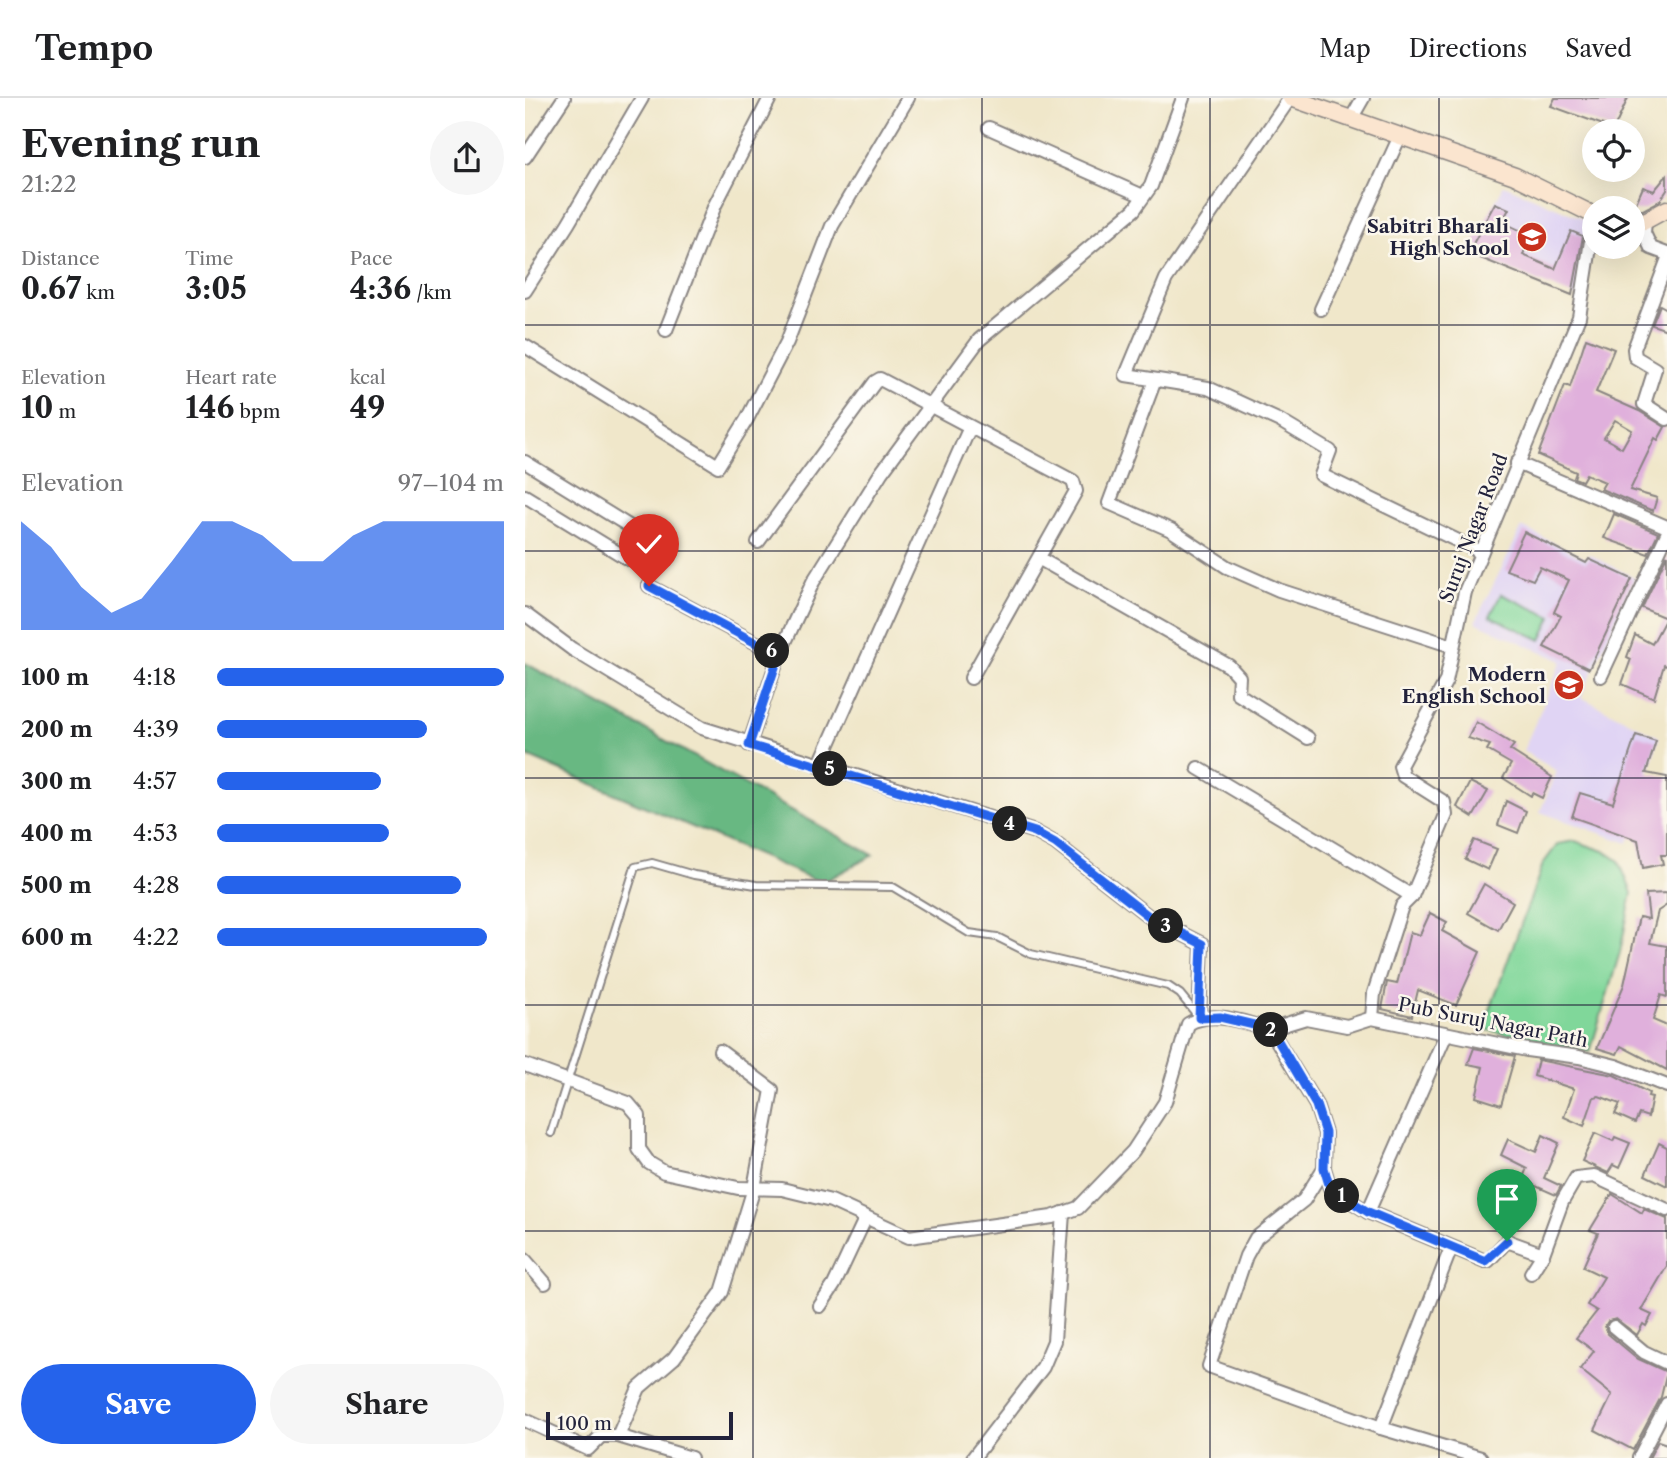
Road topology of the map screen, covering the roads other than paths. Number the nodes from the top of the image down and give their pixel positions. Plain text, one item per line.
1 (564, 98) edge
2 (642, 98) edge
3 (770, 98) edge
4 (908, 98) edge
5 (1183, 98) edge
6 (1291, 98) edge
7 (1363, 98) edge
8 (1351, 119) junction
9 (989, 128) dead end
10 (1400, 136) junction
11 (525, 158) edge
12 (1143, 196) junction
13 (1582, 209) edge
14 (1667, 209) edge
15 (1645, 218) edge
16 (1645, 235) edge
17 (1667, 254) edge
18 (1588, 259) edge
19 (1667, 261) edge
20 (525, 291) edge
21 (1321, 309) dead end
22 (666, 330) dead end
23 (525, 346) edge
24 (1155, 380) junction
25 (931, 404) junction
26 (1667, 419) edge
27 (970, 427) junction
28 (525, 462) edge
29 (1517, 463) junction
30 (525, 496) edge
31 (1667, 527) edge
32 (1667, 534) edge
33 (758, 542) dead end
34 (1481, 552) junction
35 (1039, 559) junction
36 (649, 586) dead end
37 (525, 614) edge
38 (1452, 646) junction
39 (779, 655) junction
40 (1601, 676) dead end
41 (971, 678) dead end
42 (1308, 738) dead end
43 (749, 745) junction
44 (819, 766) junction
45 (1198, 768) dead end
46 (1412, 896) junction
47 (1199, 1018) junction
48 (1373, 1018) junction
49 (1271, 1029) junction
50 (1446, 1034) junction
51 (720, 1051) dead end
52 (525, 1065) edge
53 (567, 1080) junction
54 (1667, 1086) edge
55 (551, 1133) dead end
56 (1324, 1168) junction
57 (754, 1188) junction
58 (1667, 1210) edge
59 (1368, 1212) junction
60 (1063, 1213) junction
61 (866, 1217) junction
62 (1451, 1248) junction
63 (1542, 1254) junction
64 (525, 1260) edge
65 (1531, 1273) dead end
66 (545, 1283) dead end
67 (820, 1306) dead end
68 (1614, 1326) dead end
69 (1667, 1363) edge
70 (1667, 1404) edge
71 (525, 1420) edge
72 (1381, 1428) junction
73 (618, 1436) junction
74 (586, 1453) edge
75 (691, 1458) edge
76 (973, 1458) edge
77 (1481, 1458) edge
78 (1639, 1458) edge

1 - 11 street
2 - 20 street
3 - 22 street
4 - 23 street
5 - 12 street
6 - 8 main road
6 - 24 street
7 - 8 street
8 - 10 main road
9 - 12 street
10 - 13 main road
10 - 21 street
12 - 25 street
14 - 15 main road
16 - 17 street
18 - 29 street, Suruj Nagar Road
19 - 26 street
24 - 34 street
24 - 38 street
25 - 27 street
25 - 33 street
25 - 39 street
27 - 35 street
27 - 44 street
28 - 30 street
29 - 31 street
29 - 34 street, Suruj Nagar Road
32 - 40 street
34 - 38 street, Suruj Nagar Road
35 - 41 street
35 - 42 street
36 - 39 street
37 - 43 street
38 - 46 street, Suruj Nagar Road
39 - 43 street
43 - 44 street
44 - 47 street
45 - 46 street
46 - 48 street, Suruj Nagar Road
47 - 49 street
47 - 53 lane
47 - 60 street
48 - 49 street, Pub Suruj Nagar Path
48 - 50 street, Pub Suruj Nagar Path
49 - 56 street
50 - 54 street, Pub Suruj Nagar Path
50 - 59 street
51 - 57 street
52 - 53 street
53 - 55 lane
53 - 57 street
56 - 59 street
56 - 72 street
57 - 61 street
57 - 73 street
58 - 63 street
59 - 62 street
60 - 61 street
60 - 76 street
61 - 67 street
62 - 63 street
62 - 72 street
63 - 65 street
64 - 66 street
68 - 69 street
70 - 78 street
71 - 74 street
72 - 77 street
73 - 74 street
73 - 75 street

